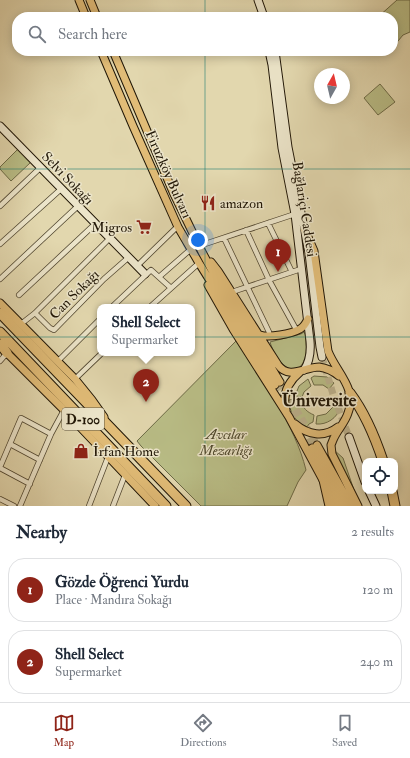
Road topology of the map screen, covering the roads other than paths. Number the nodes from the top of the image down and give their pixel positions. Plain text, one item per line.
1 (79, 0) edge
2 (90, 0) edge
3 (254, 0) edge
4 (258, 0) edge
5 (84, 12) edge
6 (95, 12) edge
7 (258, 12) edge
8 (262, 12) edge
9 (103, 56) edge
10 (110, 56) edge
11 (115, 56) edge
12 (270, 56) edge
13 (275, 56) edge
14 (127, 83) junction
15 (278, 90) junction
16 (0, 126) edge
17 (40, 168) junction
18 (61, 189) junction
19 (0, 206) edge
20 (78, 206) junction
21 (295, 214) junction
22 (268, 223) junction
23 (95, 224) junction
24 (178, 226) junction
25 (246, 230) junction
26 (305, 230) junction
27 (110, 238) junction
28 (224, 238) junction
29 (0, 244) edge
30 (190, 249) junction
31 (200, 249) junction
32 (129, 257) junction
33 (199, 263) junction
34 (137, 266) junction
35 (301, 269) junction
36 (292, 272) junction
37 (145, 274) junction
38 (159, 277) junction
39 (0, 279) edge
40 (269, 280) junction
41 (247, 287) junction
42 (171, 288) junction
43 (232, 292) junction
44 (19, 295) dead end
45 (0, 303) edge
46 (115, 304) edge
47 (153, 304) edge
48 (35, 312) junction
49 (0, 313) edge
50 (308, 319) junction
51 (97, 322) edge
52 (21, 324) junction
53 (297, 331) junction
54 (0, 332) edge
55 (269, 332) dead end
56 (260, 335) junction
57 (0, 345) edge
58 (7, 353) junction
59 (99, 356) edge
60 (322, 357) tunnel mouth
61 (0, 361) edge
62 (58, 361) junction
63 (303, 371) junction
64 (343, 378) junction
65 (75, 379) junction
66 (350, 393) junction
67 (64, 410) junction
68 (289, 418) junction
69 (108, 424) junction
70 (340, 426) junction
71 (51, 434) junction
72 (349, 436) tunnel mouth
73 (10, 444) junction
74 (108, 457) junction
75 (382, 458) edge
76 (40, 460) junction
77 (0, 467) edge
78 (362, 473) edge
79 (125, 475) junction
80 (324, 480) junction
81 (30, 484) junction
82 (370, 494) edge
83 (393, 494) edge
84 (0, 499) edge
85 (14, 506) edge
86 (20, 506) edge
87 (89, 506) edge
88 (112, 506) edge
89 (155, 506) edge
90 (166, 506) edge
91 (186, 506) edge
92 (330, 506) edge
93 (337, 506) edge
94 (344, 506) edge
95 (351, 506) edge
96 (358, 506) edge
97 (376, 506) edge
98 (395, 506) edge

1 - 5 main road
2 - 6 main road
3 - 7 main road
4 - 8 main road
9 - 24 main road, Firuzköy Bulvarı
10 - 14 main road
11 - 14 main road, Firuzköy Bulvarı
12 - 15 main road, Bağlariçi Caddesi
13 - 15 main road, Bağlariçi Caddesi
14 - 31 main road, Firuzköy Bulvarı
15 - 21 main road, Bağlariçi Caddesi
15 - 26 main road, Bağlariçi Caddesi
16 - 17 main road, Selvi Sokağı
17 - 18 main road, Selvi Sokağı
17 - 19 street
18 - 20 main road, Selvi Sokağı
18 - 29 street
20 - 23 main road, Selvi Sokağı
20 - 39 street
21 - 22 street
21 - 35 main road, Bağlariçi Caddesi
22 - 25 street
22 - 36 street
23 - 27 main road, Selvi Sokağı
23 - 44 street
24 - 30 main road, Firuzköy Bulvarı
24 - 34 street
25 - 28 street
25 - 40 street
26 - 60 main road, Bağlariçi Caddesi
26 - 64 main road
27 - 32 main road, Selvi Sokağı
27 - 48 street
28 - 31 street
28 - 41 street
30 - 33 main road, Firuzköy Bulvarı
30 - 38 street
31 - 33 main road, Firuzköy Bulvarı
31 - 43 main road
32 - 34 main road, Selvi Sokağı
32 - 48 street, Can Sokağı
33 - 42 street
33 - 68 main road
34 - 37 main road, Selvi Sokağı
35 - 36 street
35 - 50 main road, Bağlariçi Caddesi
36 - 40 street
37 - 38 street
37 - 46 street
38 - 42 street
40 - 41 street
40 - 53 street
41 - 43 street
41 - 55 street
42 - 47 street
43 - 56 main road
45 - 52 main road
48 - 52 street
49 - 69 highway, D-100
50 - 53 main road
50 - 63 main road, Bağlariçi Caddesi
51 - 62 street
52 - 62 main road
53 - 56 main road
54 - 90 highway, D-100
56 - 63 main road
57 - 58 highway
58 - 61 street
58 - 67 main road
59 - 65 street
62 - 65 main road
63 - 64 main road
63 - 68 main road
64 - 66 main road
65 - 69 main road
66 - 70 main road
66 - 75 highway
67 - 71 street
67 - 74 main road
68 - 70 main road
68 - 80 main road
69 - 91 highway, D-100
70 - 96 main road
71 - 73 street
71 - 76 street
72 - 78 main road
73 - 76 street
73 - 77 street
74 - 79 main road
74 - 87 street
76 - 81 street
77 - 81 street
79 - 88 street
79 - 89 main road
80 - 92 highway
80 - 93 main road
81 - 86 street
82 - 97 main road
83 - 98 highway
84 - 85 street
94 - 95 main road

